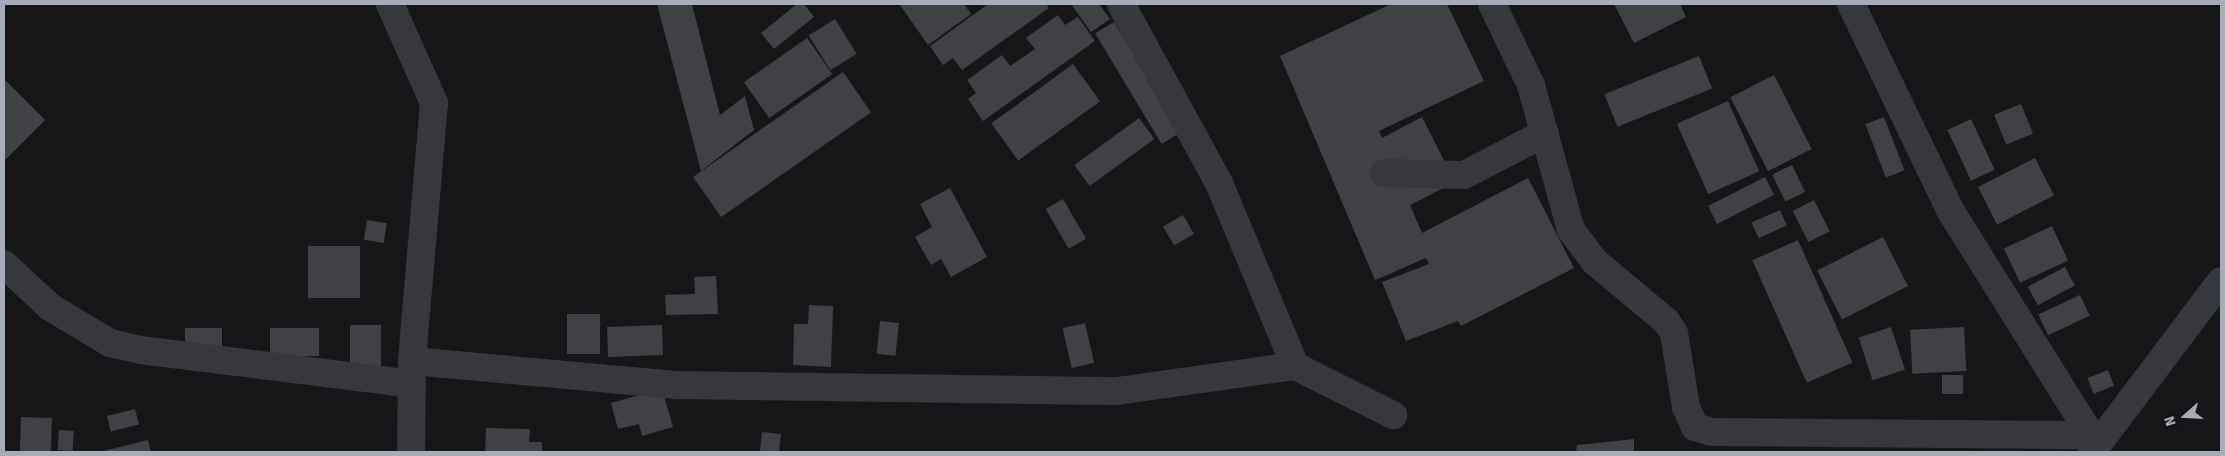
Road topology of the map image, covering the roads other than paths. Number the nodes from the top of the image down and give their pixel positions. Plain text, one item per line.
1 (390, 4) edge
2 (1121, 4) edge
3 (1492, 4) edge
4 (1852, 4) edge
5 (1545, 133) junction
6 (1384, 173) dead end
7 (4, 264) edge
8 (2221, 281) edge
9 (1295, 366) junction
10 (412, 372) junction
11 (1393, 414) dead end
12 (2092, 444) edge
13 (411, 452) edge

1 - 10 street
2 - 9 street
3 - 5 street
4 - 12 street
5 - 6 street
5 - 12 street
7 - 10 street
8 - 12 street
9 - 10 street
9 - 11 street
10 - 13 street

